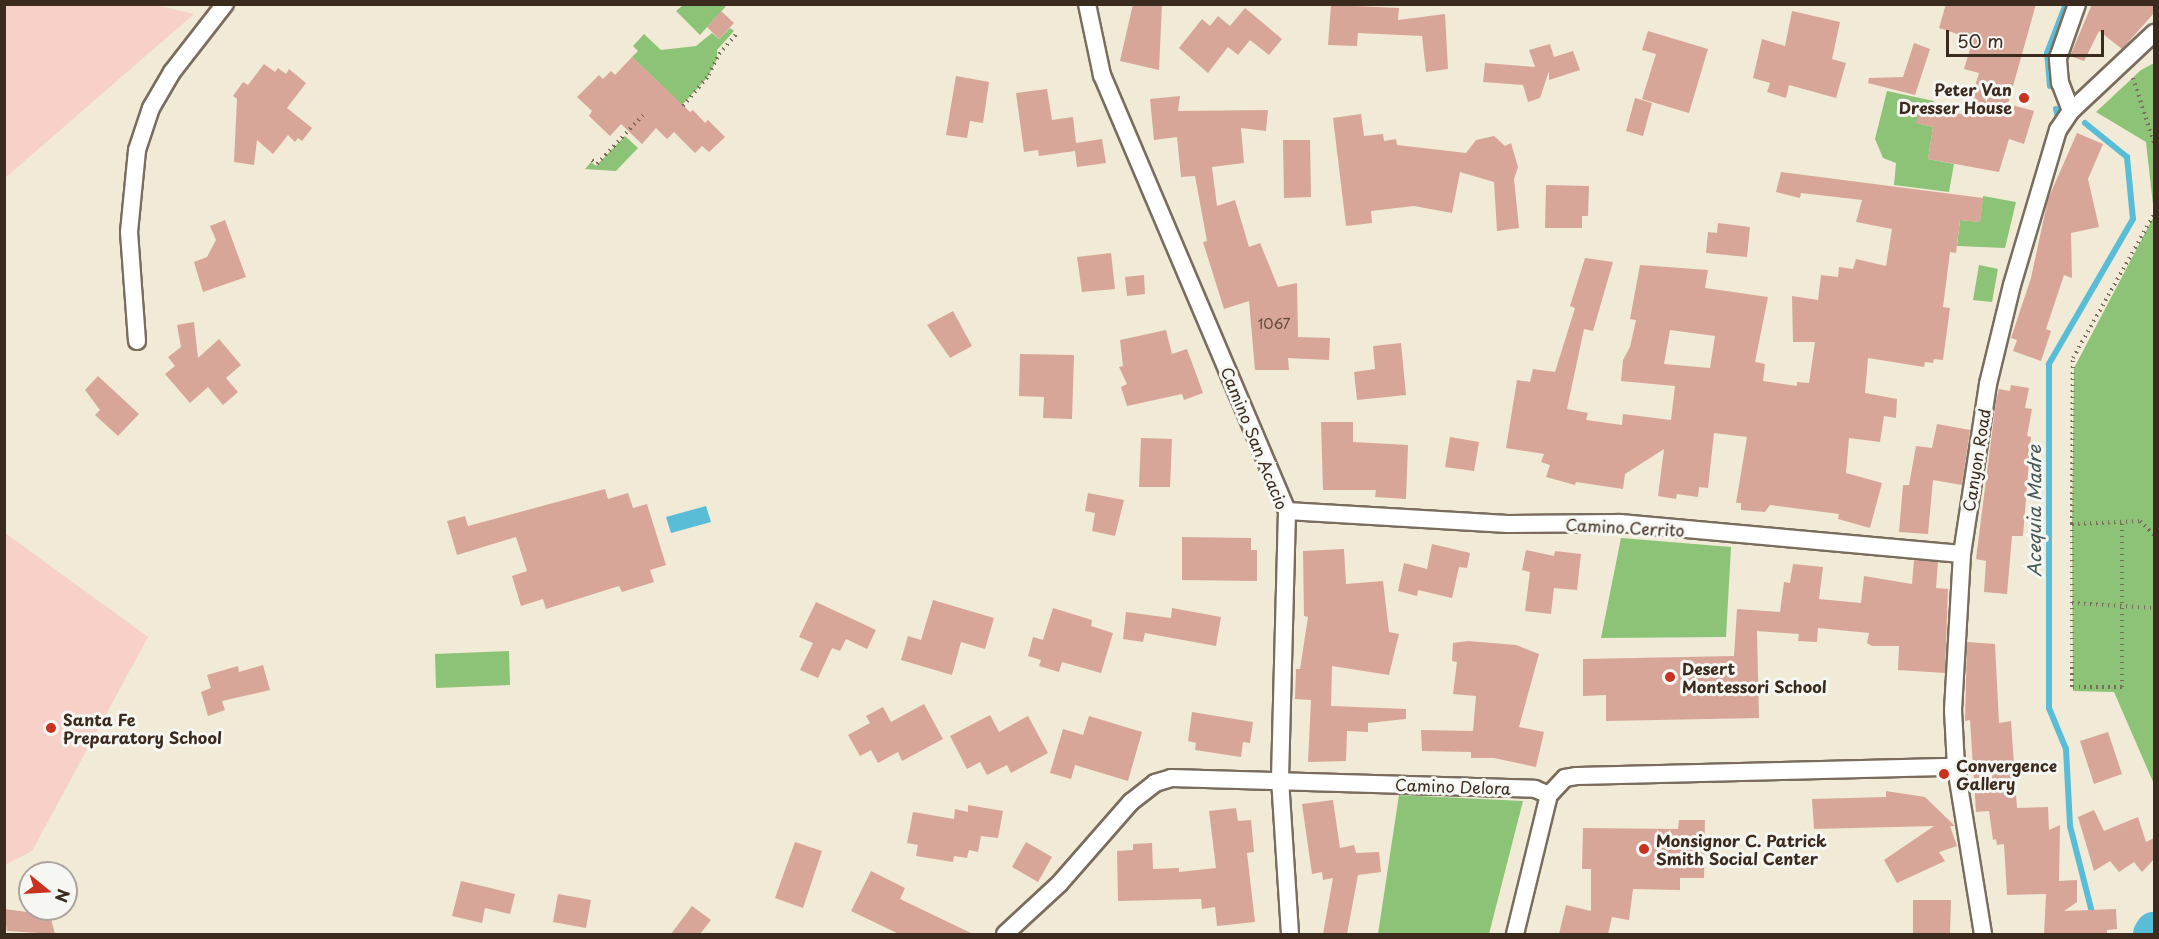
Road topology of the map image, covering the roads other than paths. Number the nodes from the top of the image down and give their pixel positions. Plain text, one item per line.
1 (225, 4) edge
2 (1087, 4) edge
3 (2077, 4) edge
4 (2154, 33) edge
5 (2072, 111) junction
6 (137, 341) dead end
7 (1287, 511) junction
8 (1962, 554) junction
9 (1956, 767) junction
10 (1280, 779) junction
11 (1549, 795) junction
12 (1005, 934) edge
13 (1290, 934) edge
14 (1515, 934) edge
15 (1983, 934) edge

1 - 6 street
2 - 7 street, Camino San Acacio
3 - 5 street
4 - 5 street, Canyon Road
5 - 8 street, Canyon Road
7 - 8 street, Camino Cerrito
7 - 10 street, Camino San Acacio
8 - 9 street, Canyon Road
9 - 11 street
9 - 15 street, Canyon Road
10 - 11 street, Camino Delora
10 - 12 street, Camino Delora
10 - 13 street, Camino San Acacio
11 - 14 street

